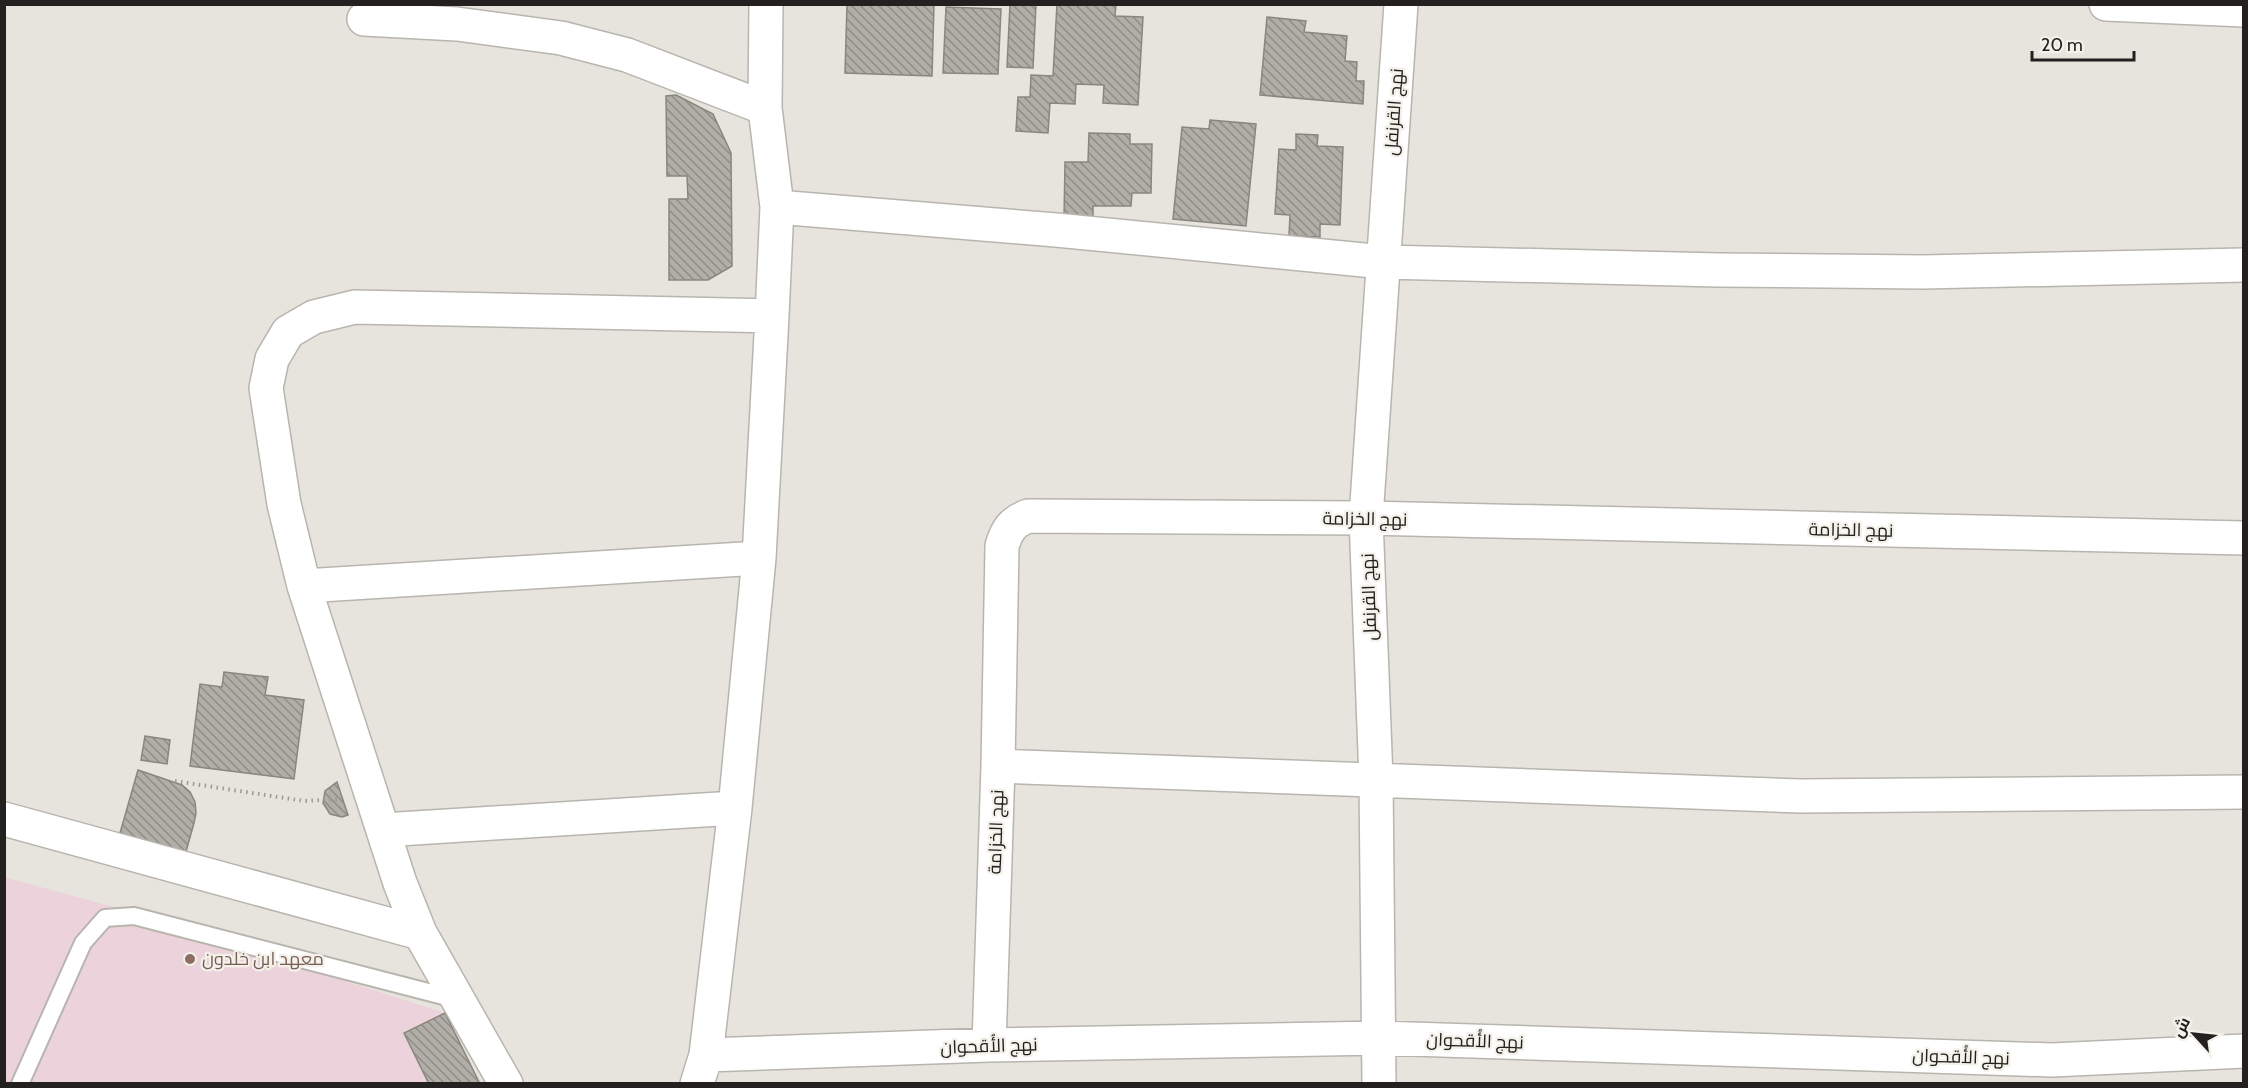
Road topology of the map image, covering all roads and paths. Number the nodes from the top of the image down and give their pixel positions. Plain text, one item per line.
1 (766, 4) edge
2 (1401, 4) edge
3 (2106, 4) edge
4 (2244, 10) edge
5 (364, 19) dead end
6 (765, 108) junction
7 (777, 207) junction
8 (1384, 262) junction
9 (2244, 265) edge
10 (772, 316) junction
11 (1366, 518) junction
12 (2244, 538) edge
13 (759, 558) junction
14 (304, 586) junction
15 (998, 766) junction
16 (1376, 779) junction
17 (175, 781) dead end
18 (2244, 792) edge
19 (371, 794) junction
20 (735, 808) junction
21 (4, 819) edge
22 (383, 830) junction
23 (420, 933) junction
24 (456, 999) junction
25 (1380, 1038) junction
26 (989, 1045) junction
27 (2244, 1051) edge
28 (702, 1069) edge
29 (20, 1083) edge
30 (506, 1083) edge
31 (1379, 1083) edge

1 - 6 street
2 - 8 street, نهج القرنفل
3 - 4 street
5 - 6 street
6 - 7 street
7 - 8 street
7 - 10 street
8 - 9 street
8 - 11 street, نهج القرنفل
10 - 13 street
10 - 14 street
11 - 12 street, نهج الخزامة
11 - 15 street, نهج الخزامة
11 - 16 street, نهج القرنفل
13 - 14 street
13 - 20 street
14 - 19 street
15 - 16 street
15 - 26 street, نهج الخزامة
16 - 18 street
16 - 25 street, نهج القرنفل
17 - 19 path
19 - 22 street
20 - 22 street
20 - 28 street
21 - 23 street
22 - 23 street
23 - 24 street
24 - 29 lane
24 - 30 street
25 - 26 street, نهج الأُقحوان
25 - 27 street, نهج الأُقحوان
25 - 31 street, نهج القرنفل
26 - 28 street, نهج الأُقحوان

